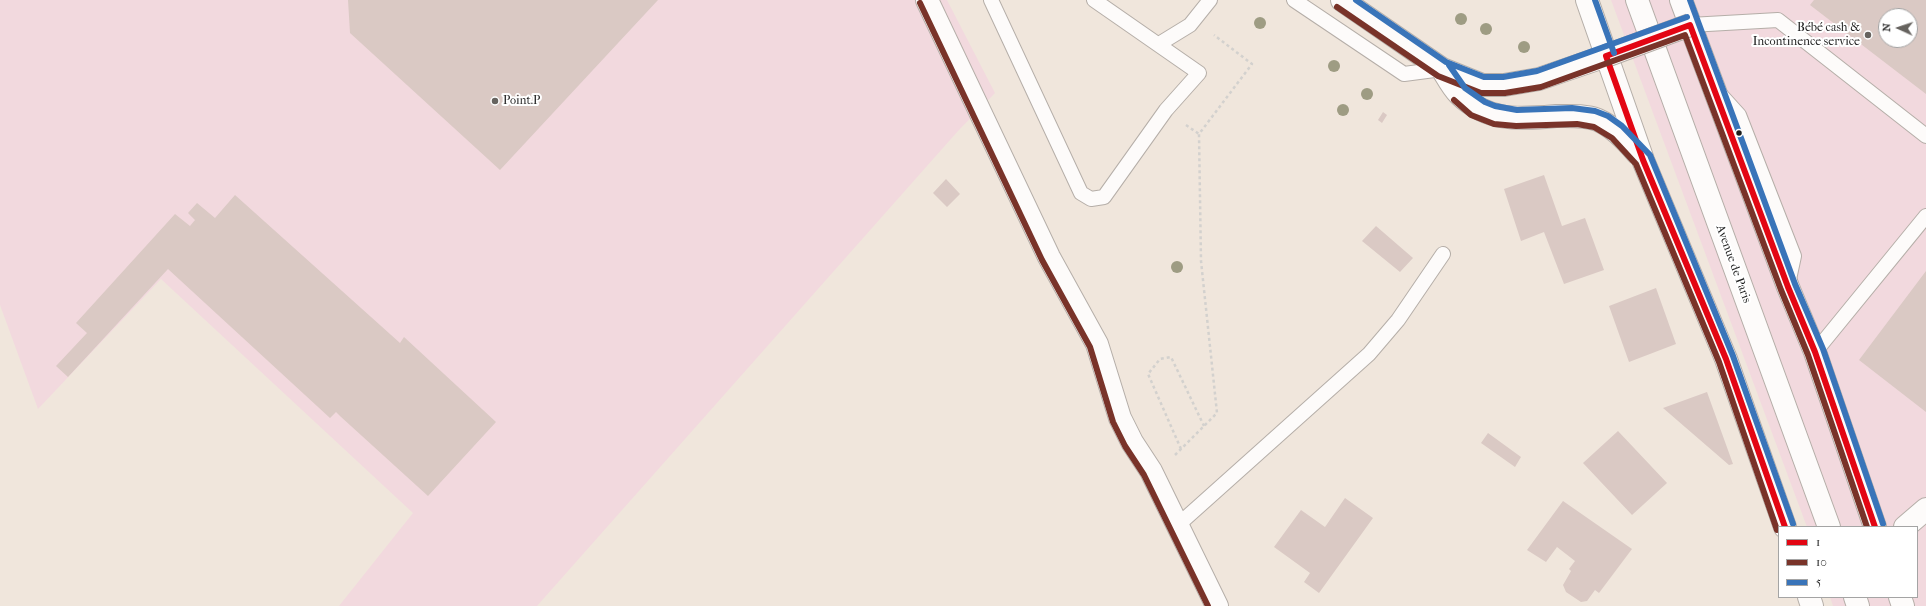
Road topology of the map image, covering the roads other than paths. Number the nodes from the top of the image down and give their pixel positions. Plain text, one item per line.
1 (927, 0) edge
2 (991, 0) edge
3 (1094, 0) edge
4 (1210, 0) edge
5 (1294, 0) edge
6 (1342, 0) edge
7 (1587, 0) edge
8 (1637, 0) edge
9 (1681, 0) edge
10 (1690, 25) junction
11 (1159, 44) junction
12 (1606, 56) junction
13 (1442, 69) junction
14 (1926, 136) edge
15 (1643, 160) junction
16 (1926, 216) edge
17 (1443, 254) dead end
18 (1815, 352) junction
19 (1926, 509) edge
20 (1178, 525) junction
21 (1785, 526) edge
22 (1829, 526) edge
23 (1875, 526) edge
24 (1906, 526) edge
25 (1217, 606) edge

1 - 20 main road
2 - 11 lane
3 - 11 lane
4 - 11 lane
5 - 13 lane
6 - 13 main road
7 - 12 main road
8 - 22 main road, Avenue de Paris
9 - 10 main road
10 - 12 main road, bridge
10 - 14 lane
10 - 18 main road
12 - 13 main road
12 - 15 main road
13 - 15 main road
15 - 21 main road
16 - 18 lane
17 - 20 lane
18 - 23 main road
19 - 24 main road
20 - 25 main road

